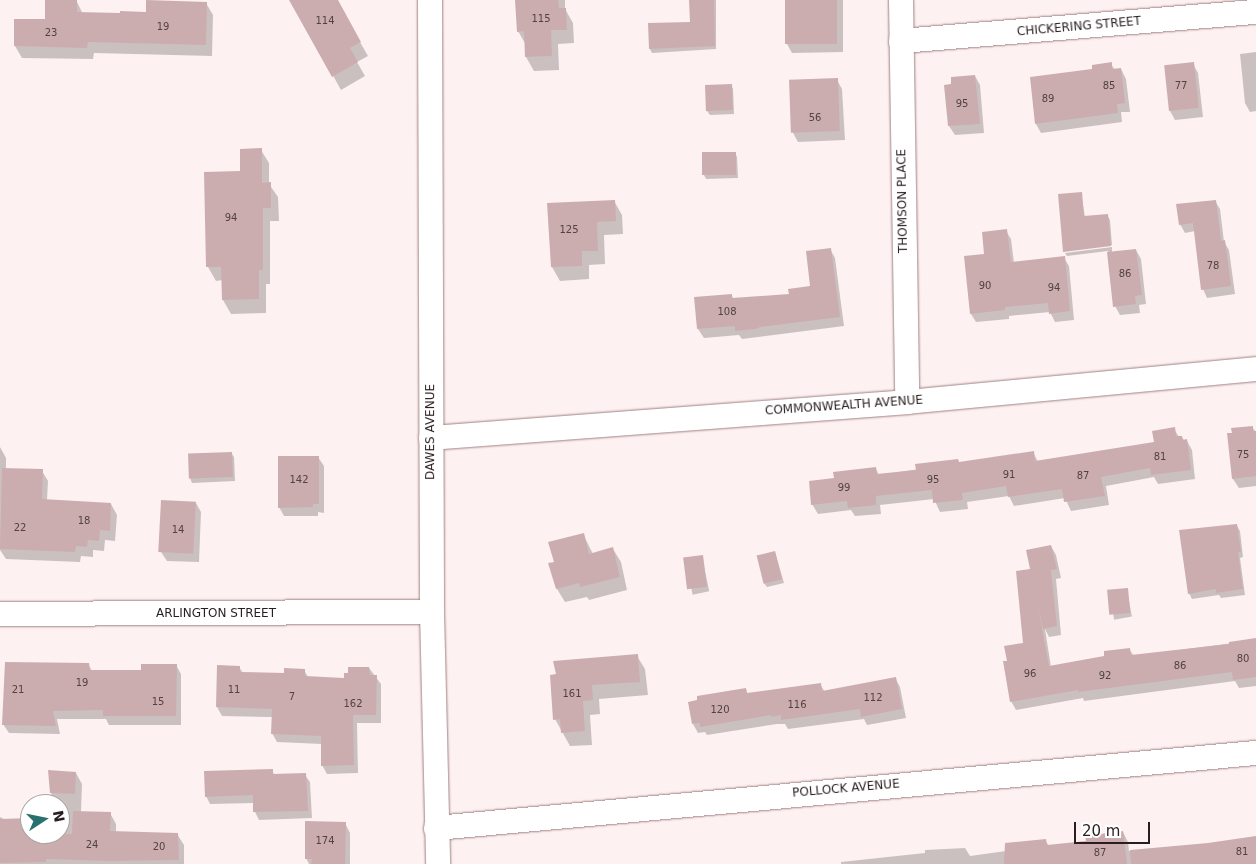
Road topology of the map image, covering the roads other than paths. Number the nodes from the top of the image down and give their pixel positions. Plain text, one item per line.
1 (430, 0) edge
2 (901, 0) edge
3 (1251, 8) edge
4 (901, 41) junction
5 (1256, 369) edge
6 (907, 402) junction
7 (430, 438) junction
8 (432, 612) junction
9 (0, 614) edge
10 (1256, 753) edge
11 (436, 828) junction
12 (438, 864) edge

1 - 7 street, DAWES AVENUE
2 - 4 street, THOMSON PLACE
3 - 4 street, CHICKERING STREET
4 - 6 street, THOMSON PLACE
5 - 6 street, COMMONWEALTH AVENUE
6 - 7 street, COMMONWEALTH AVENUE
7 - 8 street, DAWES AVENUE
8 - 9 street, ARLINGTON STREET
8 - 11 street, DAWES AVENUE
10 - 11 street, POLLOCK AVENUE
11 - 12 street, DAWES AVENUE

